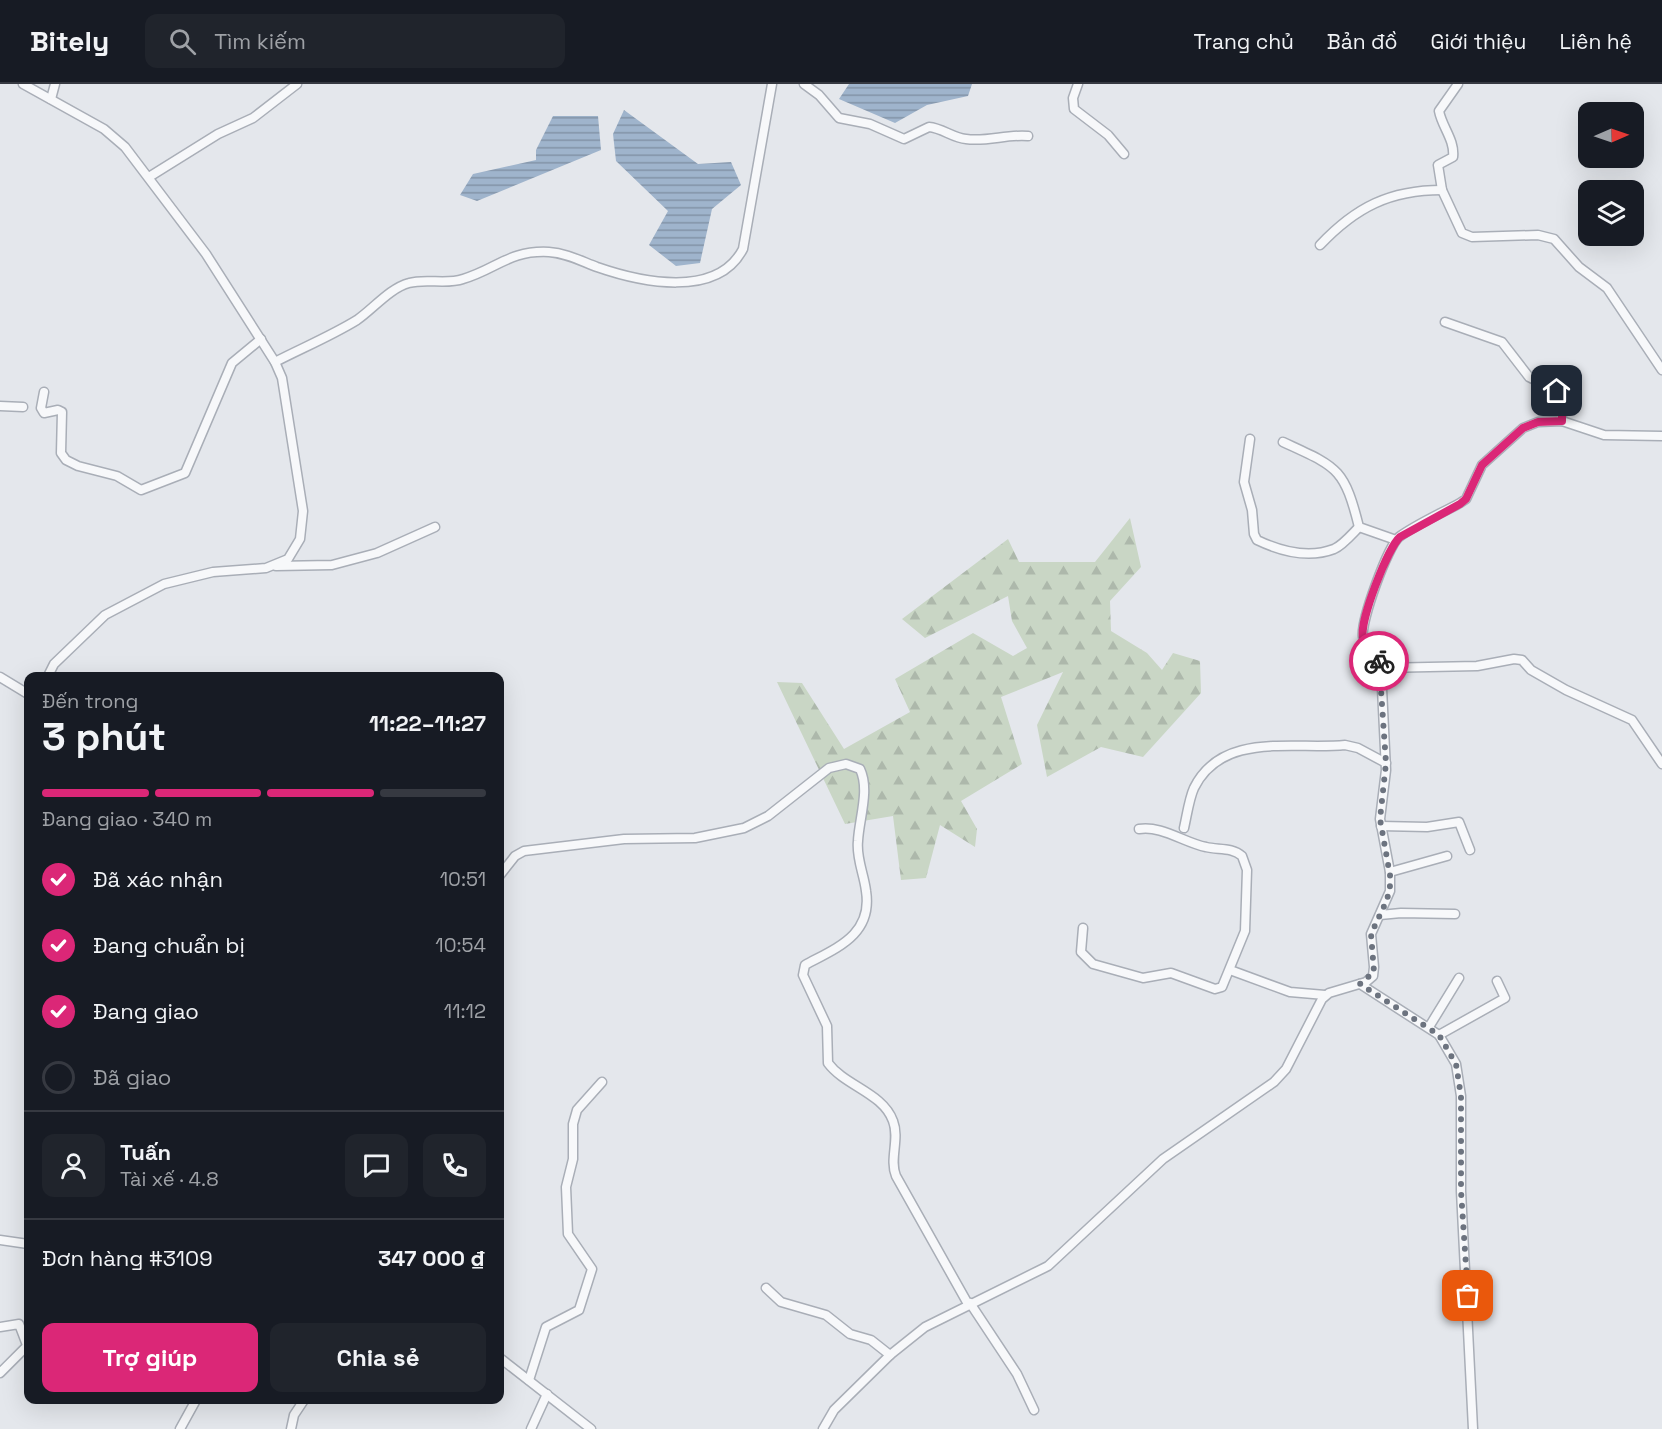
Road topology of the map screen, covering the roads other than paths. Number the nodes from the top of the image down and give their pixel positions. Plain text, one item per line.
1 (23, 84) edge
2 (55, 84) edge
3 (297, 84) edge
4 (772, 84) edge
5 (804, 84) edge
6 (1078, 84) edge
7 (1458, 84) edge
8 (51, 99) junction
9 (1028, 136) dead end
10 (1124, 154) dead end
11 (149, 177) junction
12 (1442, 190) junction
13 (1320, 245) dead end
14 (1445, 322) dead end
15 (261, 339) junction
16 (275, 362) junction
17 (1662, 369) edge
18 (44, 392) dead end
19 (0, 406) edge
20 (23, 407) dead end
21 (1562, 421) junction
22 (1662, 436) edge
23 (1250, 439) dead end
24 (1283, 442) dead end
25 (435, 527) dead end
26 (1359, 527) junction
27 (1396, 540) junction
28 (275, 567) junction
29 (1381, 668) junction
30 (50, 672) edge
31 (0, 677) edge
32 (24, 692) edge
33 (1386, 763) junction
34 (1662, 764) edge
35 (1381, 826) junction
36 (1184, 828) dead end
37 (1139, 829) dead end
38 (1470, 850) dead end
39 (1447, 856) dead end
40 (504, 869) edge
41 (1390, 872) junction
42 (1455, 914) dead end
43 (1380, 915) junction
44 (1083, 928) dead end
45 (1230, 970) junction
46 (1459, 978) dead end
47 (1497, 981) dead end
48 (1360, 984) junction
49 (1325, 996) junction
50 (1429, 1027) junction
51 (1439, 1035) junction
52 (602, 1082) dead end
53 (0, 1240) edge
54 (24, 1243) edge
55 (766, 1288) dead end
56 (969, 1304) junction
57 (0, 1327) edge
58 (24, 1336) edge
59 (24, 1349) edge
60 (890, 1355) junction
61 (504, 1361) edge
62 (0, 1372) edge
63 (529, 1380) junction
64 (547, 1394) junction
65 (194, 1404) edge
66 (301, 1404) edge
67 (1034, 1410) dead end
68 (180, 1429) edge
69 (291, 1429) edge
70 (531, 1429) edge
71 (591, 1429) edge
72 (823, 1429) edge
73 (1473, 1429) edge

1 - 8 street
2 - 8 street
3 - 11 street
4 - 16 street
5 - 9 street
6 - 10 street
7 - 12 street
8 - 11 street
11 - 15 street
12 - 13 street
12 - 17 street
14 - 21 street
15 - 16 street
15 - 18 street
16 - 28 street
19 - 20 street
21 - 22 street
21 - 27 street
23 - 26 street
24 - 26 street
25 - 28 street
26 - 27 street
27 - 29 street
28 - 30 street
29 - 33 street
29 - 34 street
31 - 32 street
33 - 35 street
33 - 36 street
35 - 38 street
35 - 41 street
37 - 45 street
39 - 41 street
40 - 56 street
41 - 43 street
42 - 43 street
43 - 48 street
44 - 45 street
45 - 49 street
46 - 50 street
47 - 51 street
48 - 49 street
48 - 50 street
49 - 56 street
50 - 51 street
51 - 73 street
52 - 63 street
53 - 54 street
55 - 60 street
56 - 60 street
56 - 67 street
57 - 58 street
59 - 62 street
60 - 72 street
61 - 63 street
63 - 64 street
64 - 70 street
64 - 71 street
65 - 68 street
66 - 69 street

